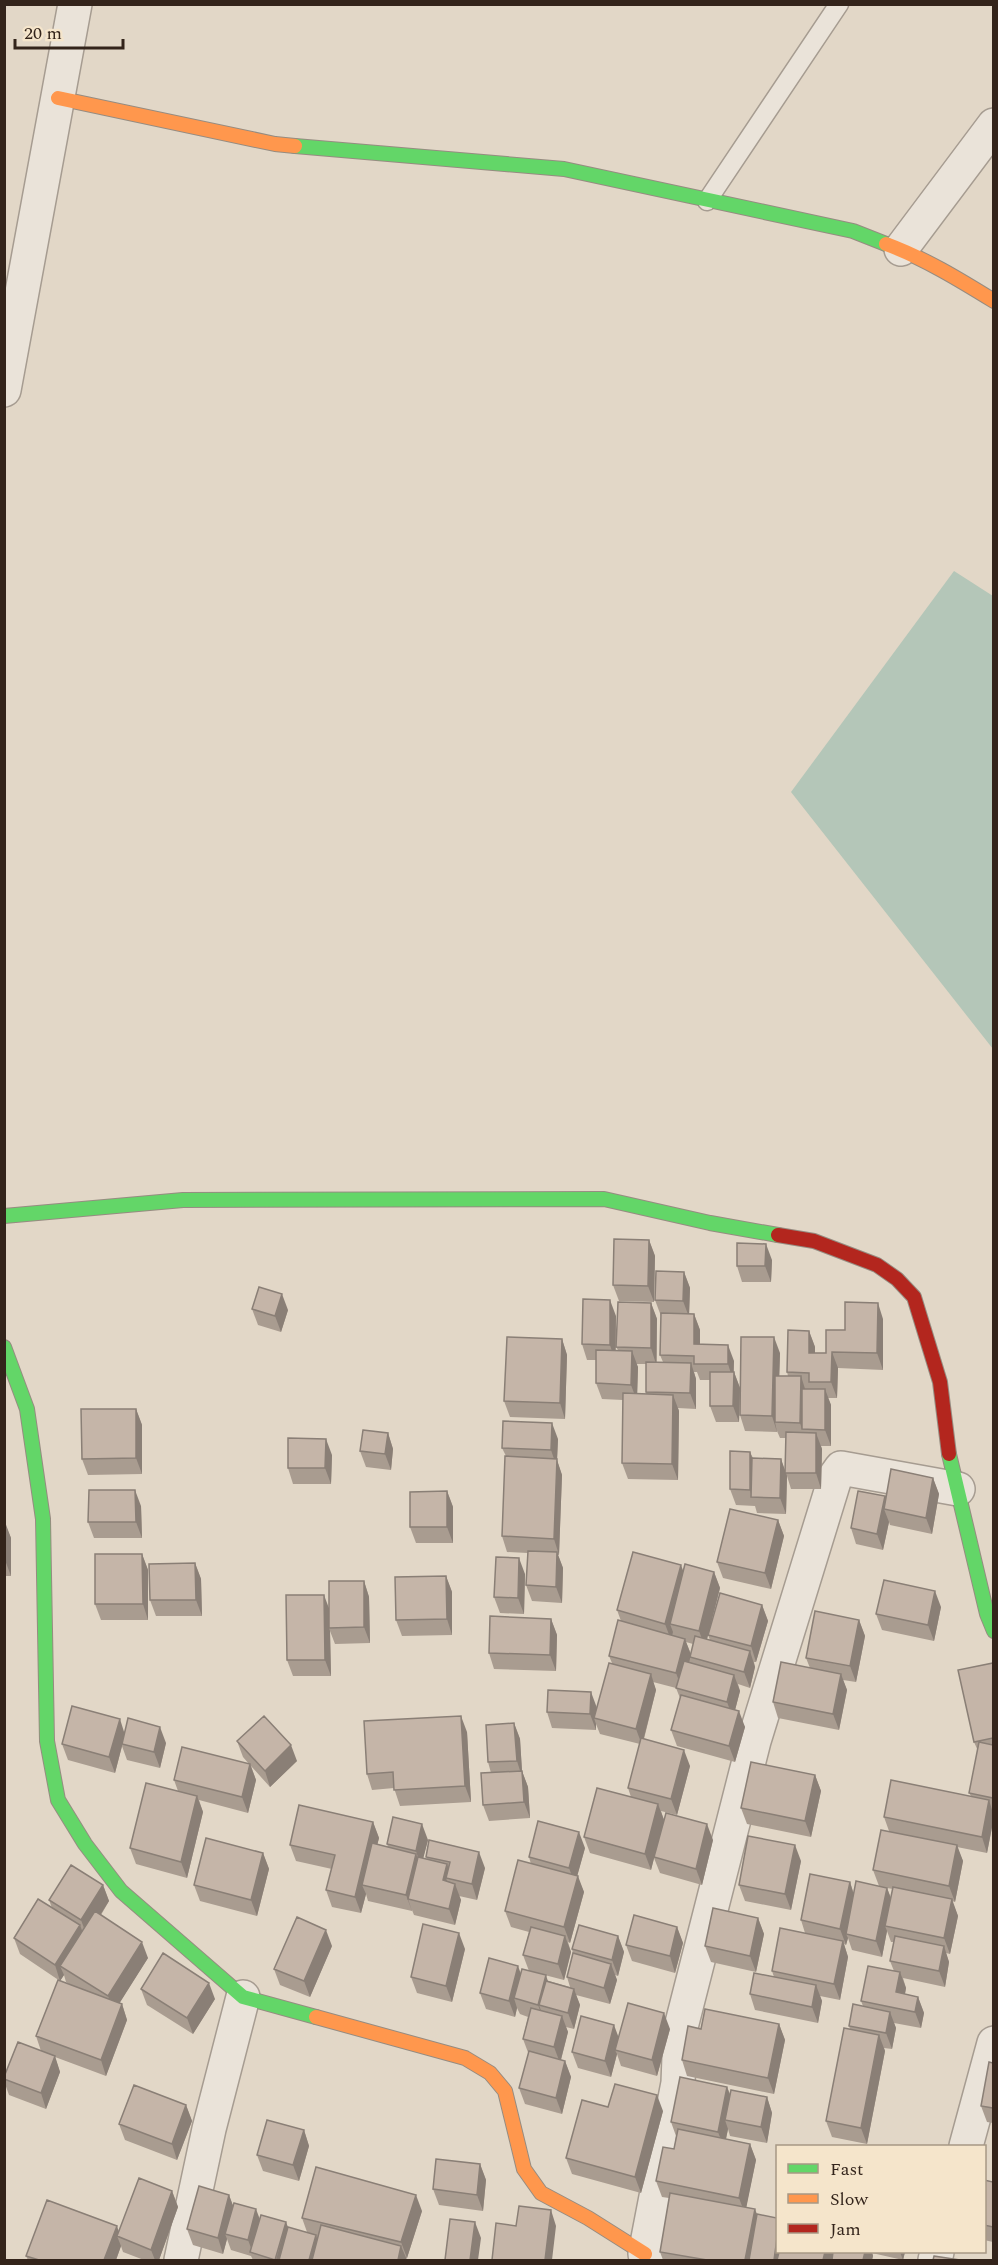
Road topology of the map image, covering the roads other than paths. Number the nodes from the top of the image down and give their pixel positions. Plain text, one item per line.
1 (75, 4) edge
2 (839, 4) edge
3 (58, 98) junction
4 (993, 125) edge
5 (707, 201) junction
6 (902, 249) junction
7 (993, 301) edge
8 (4, 390) edge
9 (4, 1216) edge
10 (4, 1347) edge
11 (958, 1489) junction
12 (993, 1631) edge
13 (243, 1997) junction
14 (993, 2043) edge
15 (966, 2145) edge
16 (646, 2257) edge
17 (181, 2260) edge

1 - 3 street
2 - 5 lane
3 - 5 street
3 - 8 street
4 - 6 street
5 - 6 street
6 - 7 street
9 - 11 street
10 - 13 street
11 - 12 street
11 - 16 street
13 - 16 street
13 - 17 street
14 - 15 street

